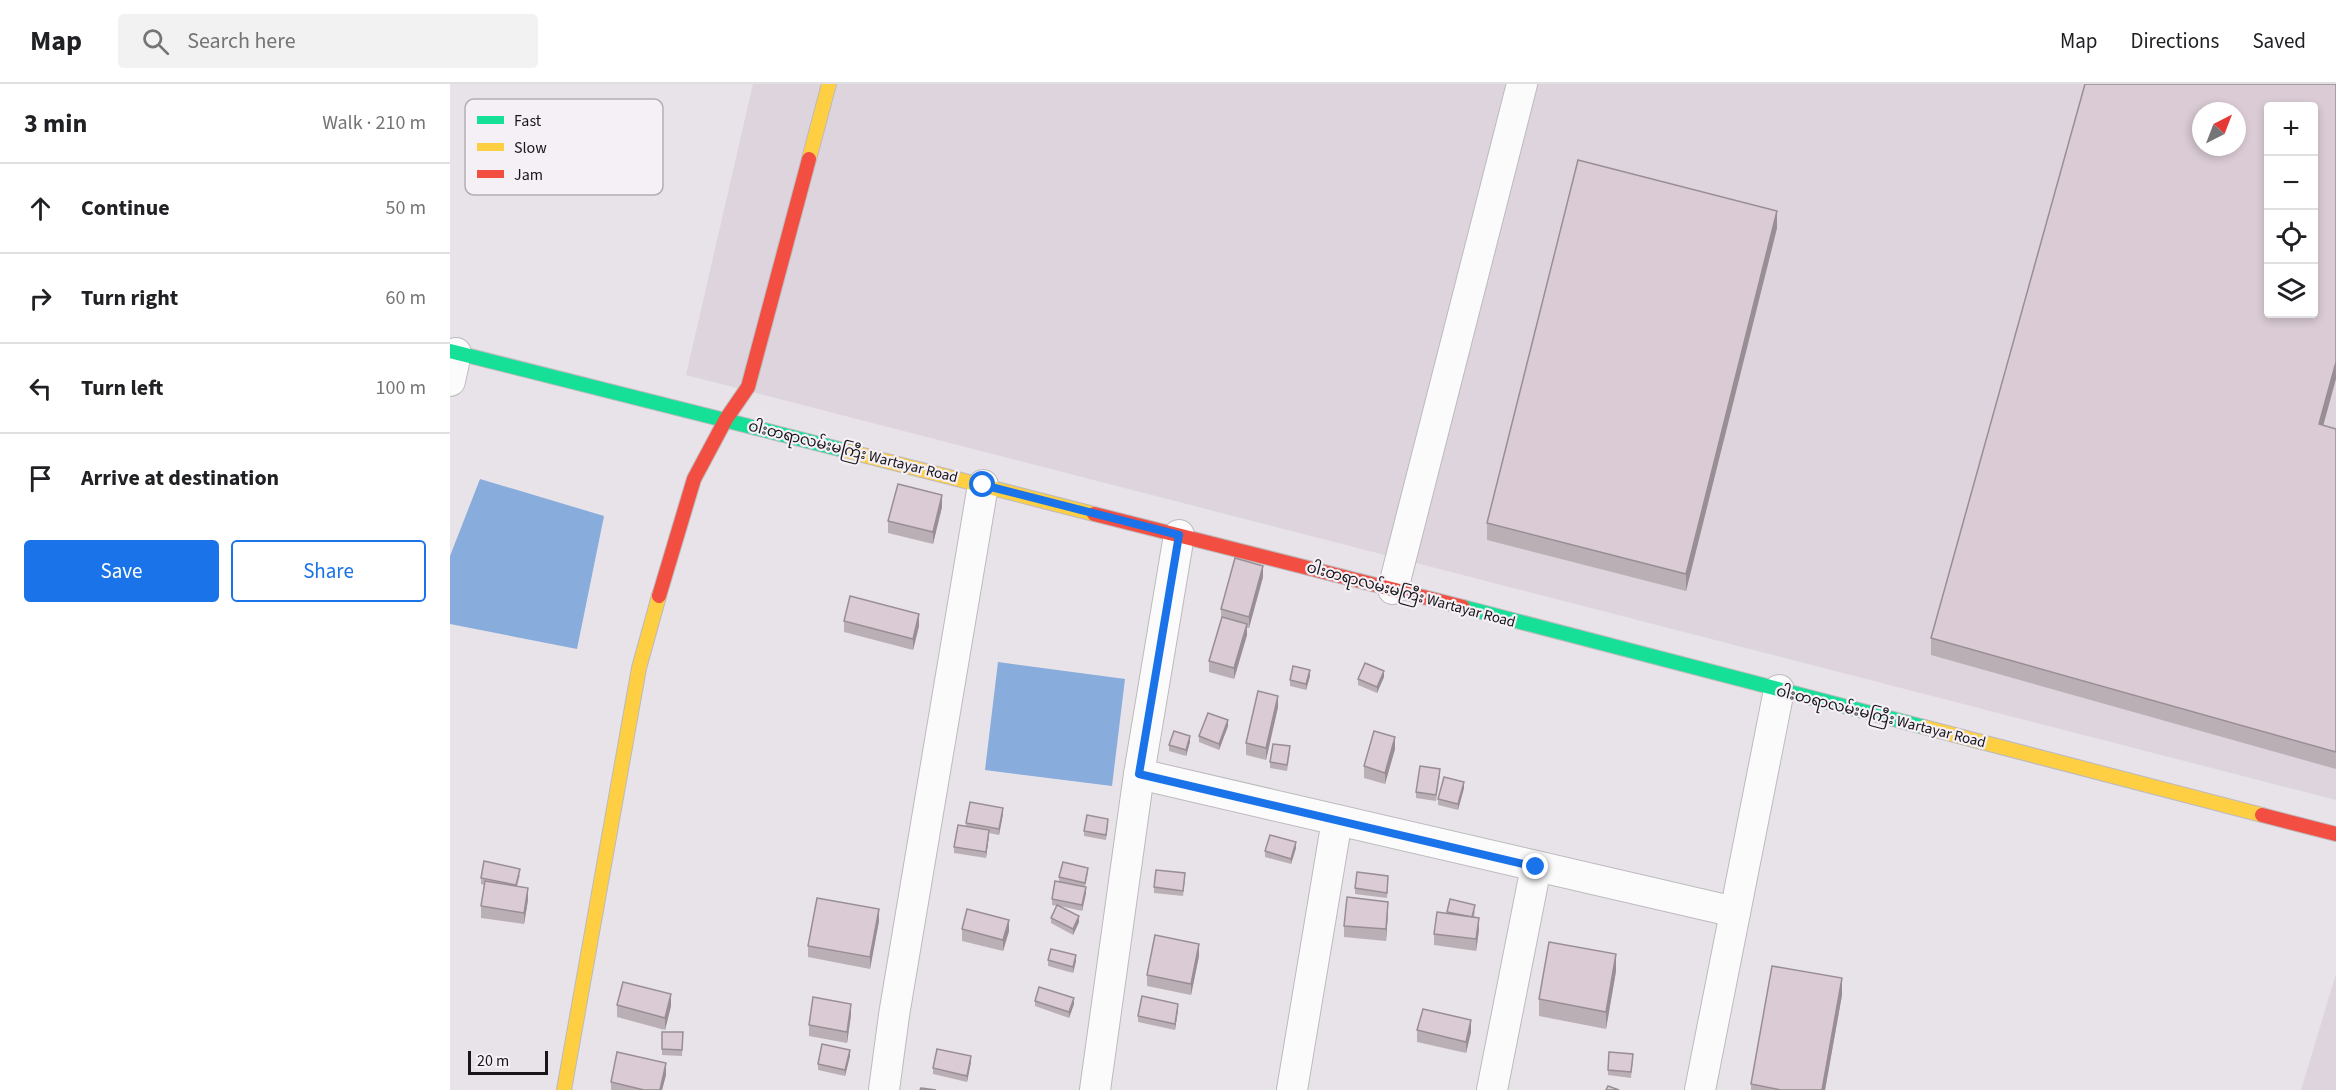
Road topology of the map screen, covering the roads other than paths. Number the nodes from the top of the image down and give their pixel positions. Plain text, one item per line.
1 (829, 84) edge
2 (1522, 84) edge
3 (452, 361) edge
4 (726, 419) junction
5 (983, 485) junction
6 (1179, 535) junction
7 (1393, 589) junction
8 (1779, 690) junction
9 (1139, 774) junction
10 (1337, 820) junction
11 (2336, 834) edge
12 (1536, 867) junction
13 (1735, 912) junction
14 (564, 1090) edge
15 (884, 1090) edge
16 (1095, 1090) edge
17 (1292, 1090) edge
18 (1492, 1090) edge
19 (1700, 1090) edge

1 - 4 street
2 - 7 street
3 - 4 street, ဝါးတရာလမ်းမကြီး Wartayar Road
4 - 5 street, ဝါးတရာလမ်းမကြီး Wartayar Road
4 - 14 street
5 - 6 street, ဝါးတရာလမ်းမကြီး Wartayar Road
5 - 15 street
6 - 7 street, ဝါးတရာလမ်းမကြီး Wartayar Road
6 - 9 street
7 - 8 street, ဝါးတရာလမ်းမကြီး Wartayar Road
8 - 11 street, ဝါးတရာလမ်းမကြီး Wartayar Road
8 - 13 street
9 - 10 street
9 - 16 street
10 - 12 street
10 - 17 street
12 - 13 street
12 - 18 street
13 - 19 street

